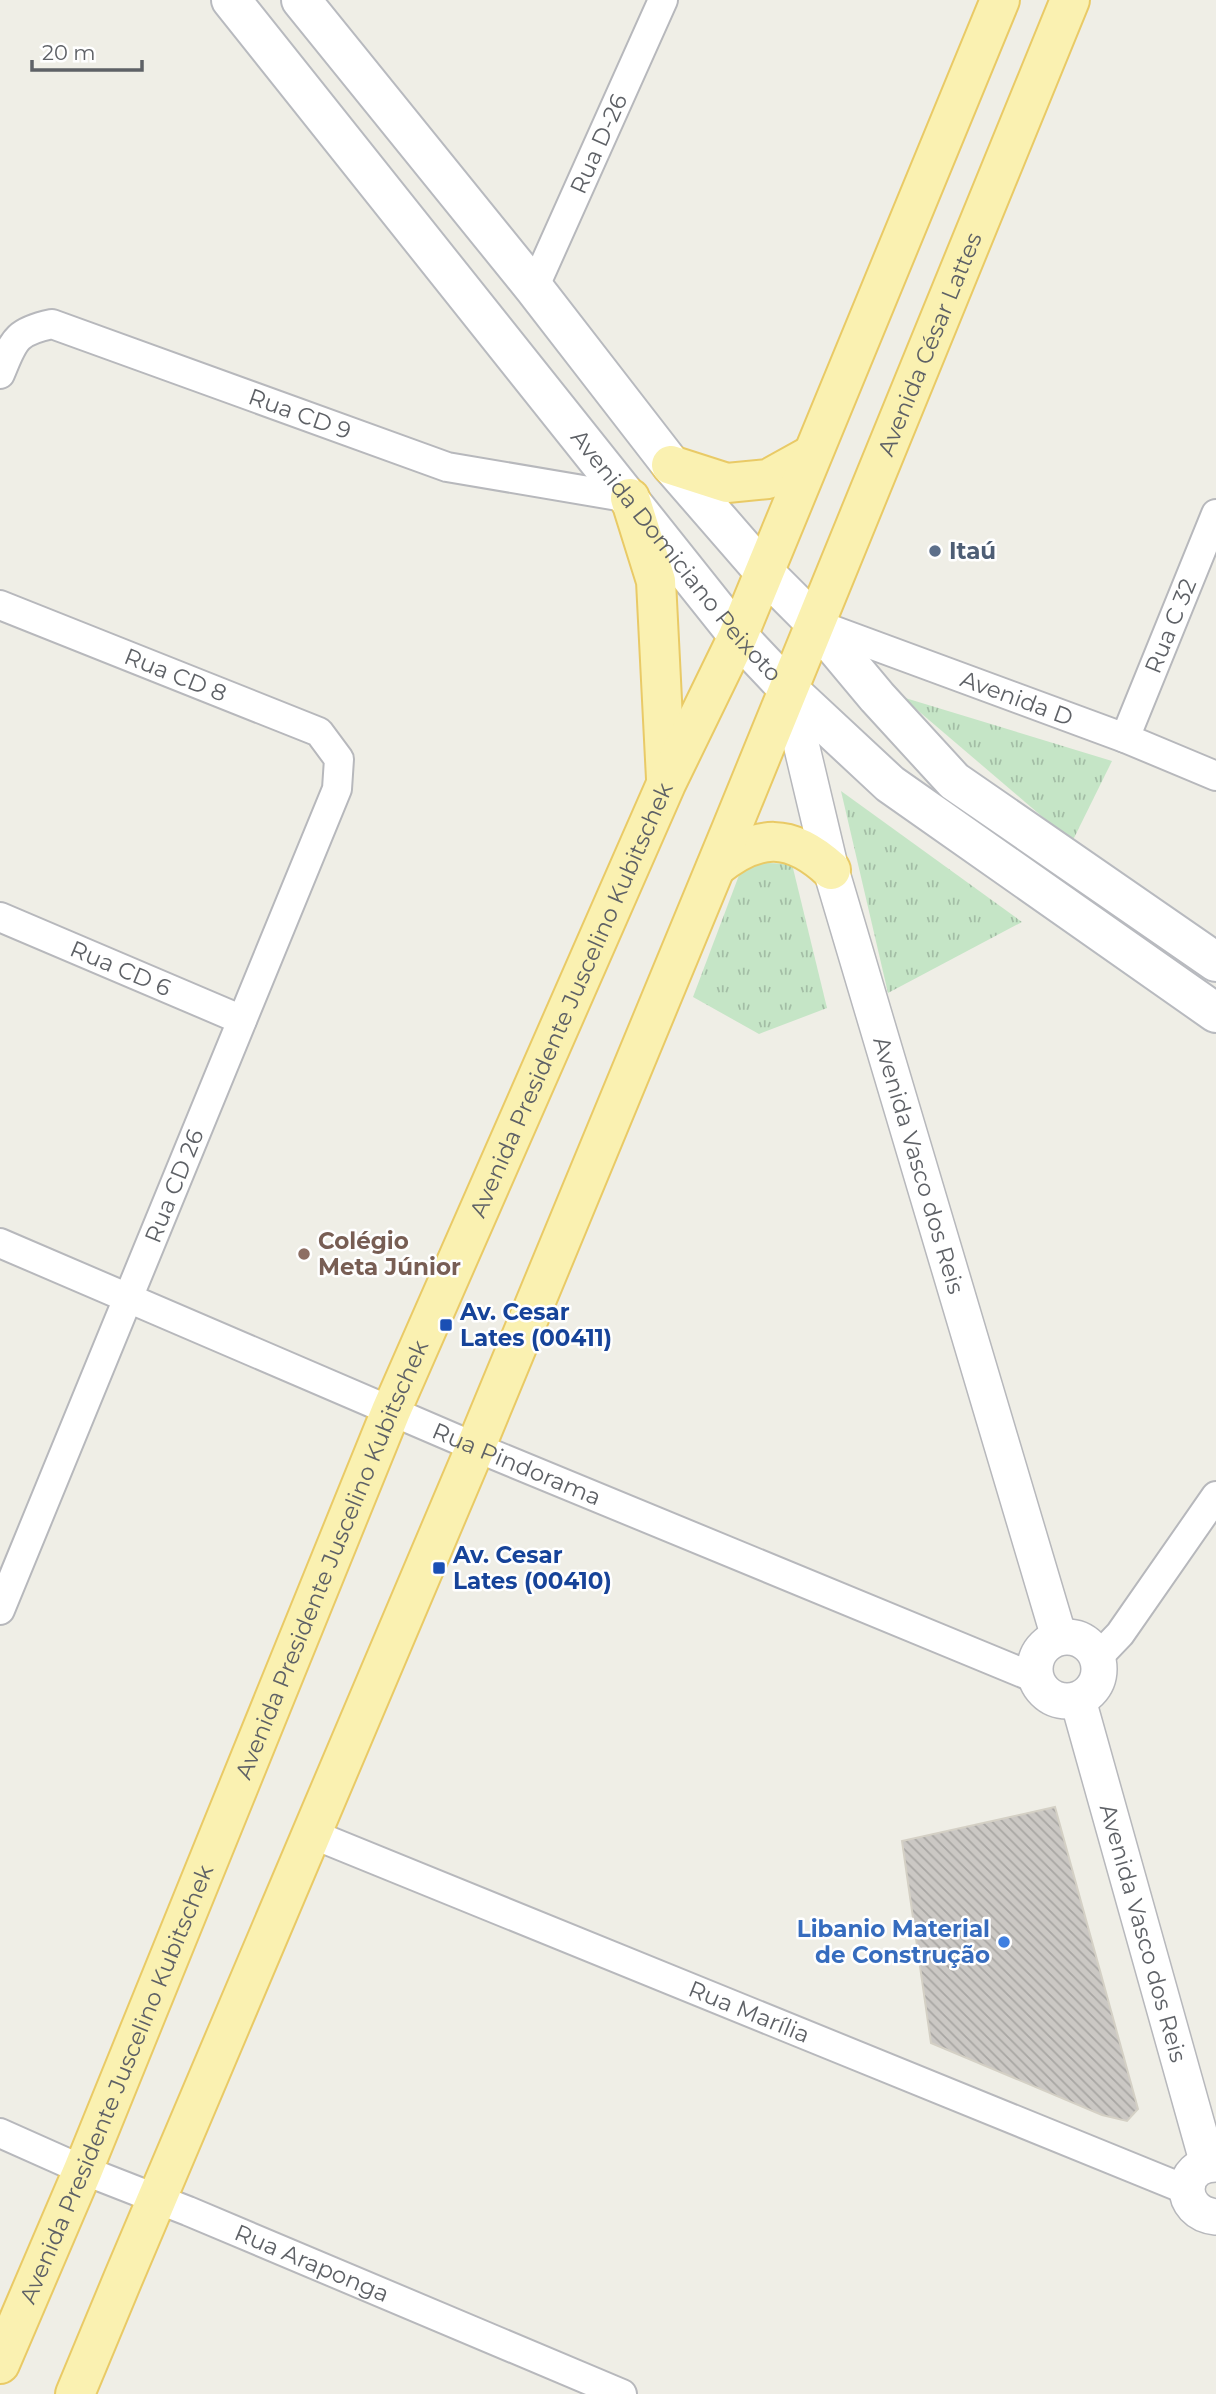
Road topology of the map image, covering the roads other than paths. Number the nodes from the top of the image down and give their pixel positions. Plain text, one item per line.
1 (231, 0) edge
2 (301, 0) edge
3 (663, 0) edge
4 (1000, 0) edge
5 (1070, 0) edge
6 (534, 288) junction
7 (0, 374) edge
8 (811, 455) junction
9 (671, 465) junction
10 (631, 498) junction
11 (1216, 514) edge
12 (764, 572) junction
13 (0, 605) edge
14 (816, 624) junction
15 (738, 636) junction
16 (788, 689) junction
17 (1125, 738) junction
18 (339, 760) joint
19 (1216, 776) edge
20 (666, 785) junction
21 (716, 867) junction
22 (831, 870) junction
23 (0, 917) edge
24 (1216, 962) edge
25 (1216, 1013) edge
26 (242, 1020) junction
27 (0, 1243) edge
28 (127, 1298) junction
29 (391, 1411) junction
30 (475, 1447) junction
31 (1216, 1496) edge
32 (8, 1568) edge
33 (0, 1610) edge
34 (1061, 1637) junction
35 (1097, 1658) junction
36 (1035, 1678) junction
37 (1078, 1700) junction
38 (312, 1834) junction
39 (0, 2133) edge
40 (83, 2170) junction
41 (1204, 2173) edge
42 (156, 2198) junction
43 (1216, 2217) edge
44 (0, 2364) edge
45 (75, 2394) edge
46 (622, 2394) edge

1 - 10 main road, Avenida Domiciano Peixoto
2 - 6 main road
3 - 6 street, Rua D-26
4 - 8 main road
5 - 14 main road, Avenida César Lattes
6 - 9 main road
7 - 10 street, Rua CD 9
8 - 9 main road
8 - 12 main road
9 - 12 main road
10 - 15 main road, Avenida Domiciano Peixoto
10 - 20 main road
11 - 17 street, Rua C 32
12 - 14 main road
12 - 15 main road, Avenida Presidente Juscelino Kubitschek
13 - 18 street, Rua CD 8
14 - 16 main road, Avenida César Lattes
14 - 17 street, Avenida D
14 - 24 main road
15 - 16 main road, Avenida Domiciano Peixoto
15 - 20 main road, Avenida Presidente Juscelino Kubitschek
16 - 21 main road
16 - 22 street, Avenida Vasco dos Reis
16 - 25 main road, Avenida Domiciano Peixoto
17 - 19 street, Avenida D
18 - 26 street, Rua CD 26
20 - 29 main road, Avenida Presidente Juscelino Kubitschek
21 - 22 main road
21 - 30 main road
22 - 34 street, Avenida Vasco dos Reis
23 - 26 street, Rua CD 6
26 - 28 street, Rua CD 26
27 - 28 street, Rua Pindorama
28 - 29 street, Rua Pindorama
28 - 32 street, Rua CD 26
29 - 30 street, Rua Pindorama
29 - 40 main road, Avenida Presidente Juscelino Kubitschek
30 - 36 street, Rua Pindorama
30 - 38 main road
31 - 35 street
32 - 33 street, Rua CD 26
34 - 35 street
34 - 36 street
35 - 37 street
36 - 37 street
37 - 41 street, Avenida Vasco dos Reis
38 - 41 street, Rua Marília
38 - 42 main road
39 - 40 street, Rua Araponga
40 - 42 street, Rua Araponga
40 - 44 main road, Avenida Presidente Juscelino Kubitschek
41 - 43 street
42 - 45 main road
42 - 46 street, Rua Araponga

